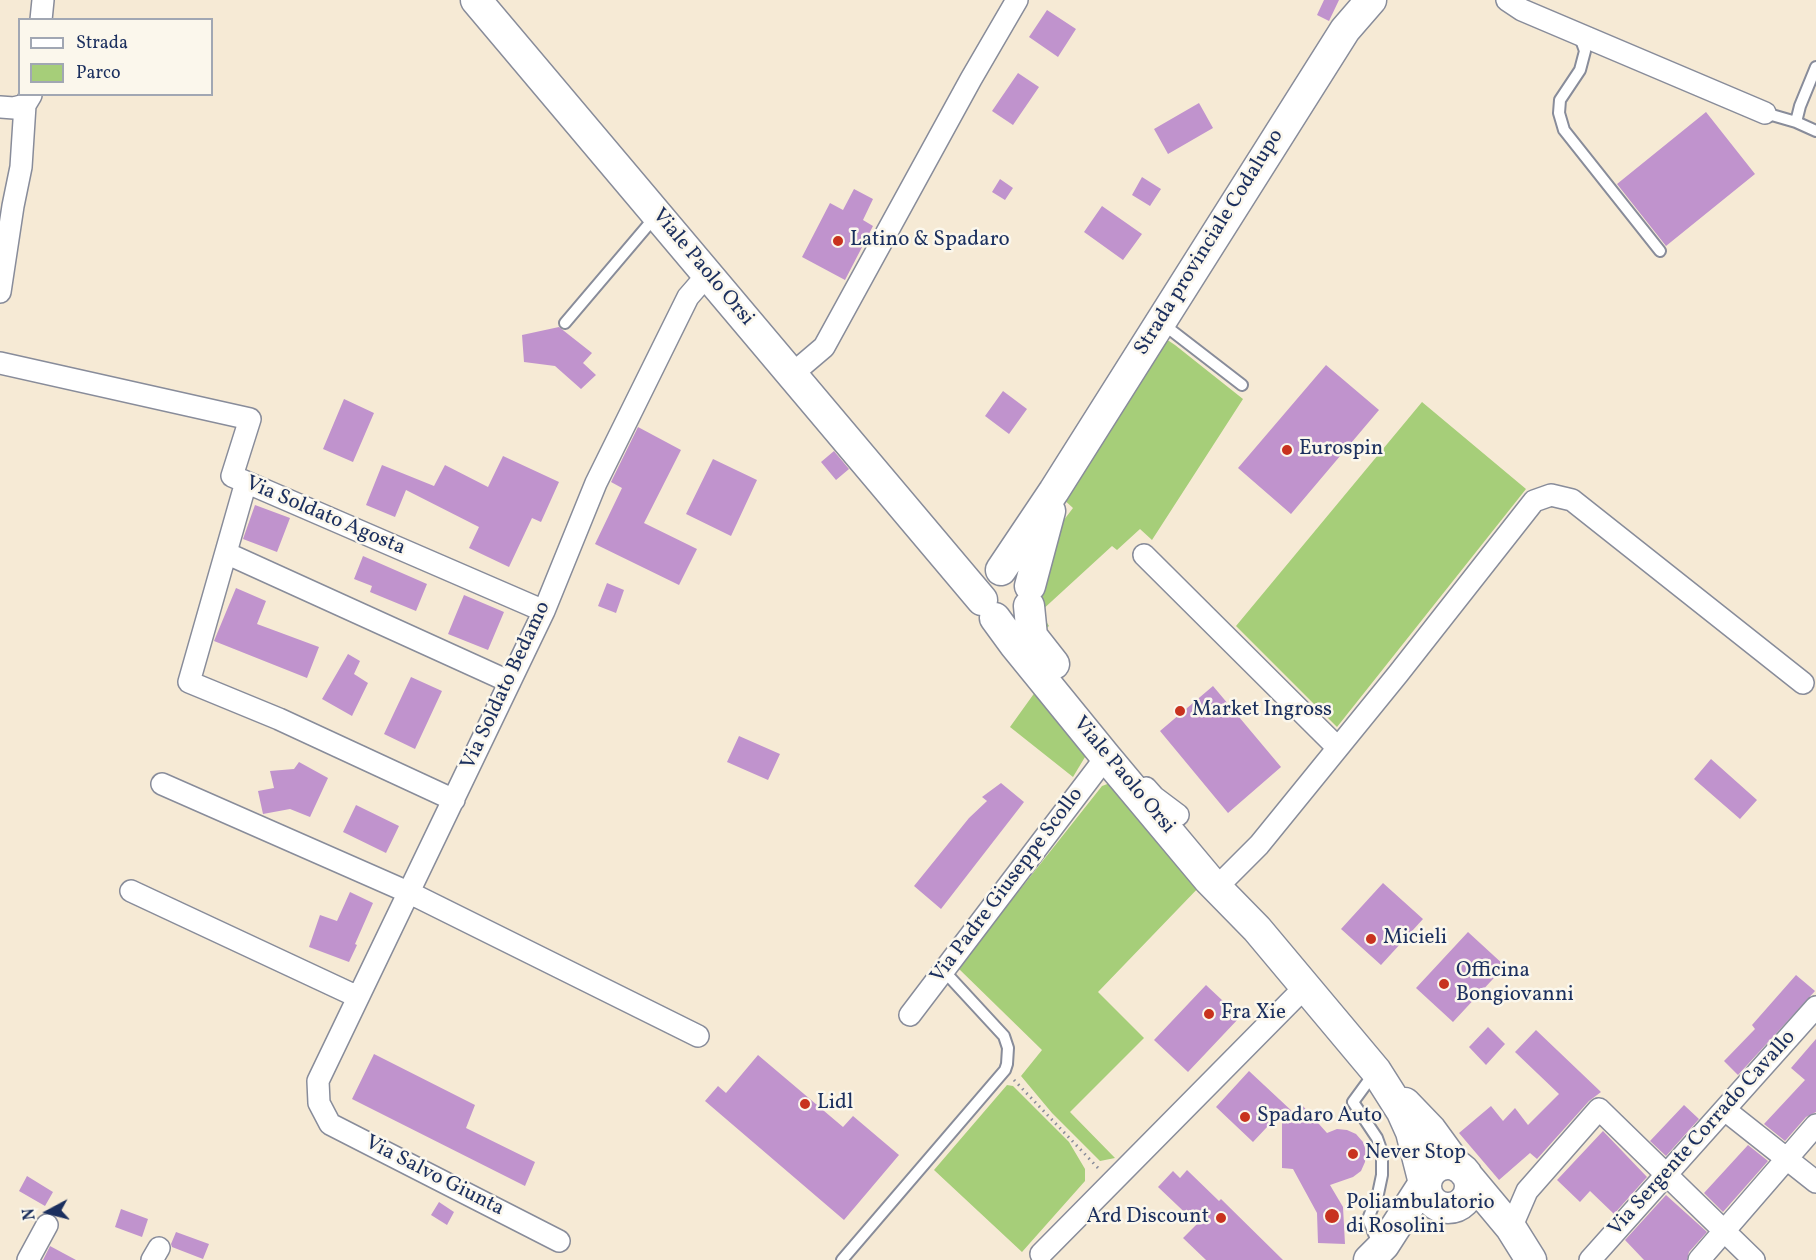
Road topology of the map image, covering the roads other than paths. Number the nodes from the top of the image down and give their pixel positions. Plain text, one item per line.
1 (43, 0) edge
2 (476, 0) edge
3 (1017, 0) edge
4 (1371, 0) edge
5 (1508, 0) edge
6 (41, 18) edge
7 (1579, 34) junction
8 (1816, 67) edge
9 (28, 100) edge
10 (0, 107) edge
11 (1765, 113) joint
12 (1796, 122) junction
13 (1816, 131) edge
14 (657, 214) junction
15 (1660, 251) dead end
16 (708, 274) junction
17 (0, 292) edge
18 (1160, 322) junction
19 (565, 323) dead end
20 (0, 363) edge
21 (791, 375) junction
22 (1242, 385) dead end
23 (246, 482) junction
24 (1054, 491) junction
25 (926, 536) junction
26 (226, 553) junction
27 (1144, 555) dead end
28 (998, 571) junction
29 (1030, 596) junction
30 (988, 609) junction
31 (544, 611) junction
32 (1051, 661) junction
33 (510, 682) junction
34 (1803, 683) dead end
35 (1337, 747) junction
36 (1106, 757) junction
37 (162, 784) dead end
38 (454, 800) junction
39 (1178, 815) junction
40 (1221, 882) junction
41 (131, 891) dead end
42 (410, 894) junction
43 (944, 971) junction
44 (1306, 986) junction
45 (358, 997) junction
46 (1816, 1007) edge
47 (910, 1015) dead end
48 (698, 1036) dead end
49 (1380, 1076) junction
50 (319, 1103) joint
51 (1725, 1110) junction
52 (1816, 1125) edge
53 (1786, 1159) junction
54 (1666, 1174) junction
55 (1816, 1182) edge
56 (1439, 1186) junction
57 (1527, 1191) junction
58 (1490, 1202) junction
59 (47, 1225) dead end
60 (1511, 1228) junction
61 (1724, 1231) junction
62 (560, 1241) dead end
63 (1378, 1251) edge
64 (1041, 1254) dead end
65 (28, 1260) edge
66 (842, 1260) edge
67 (1530, 1260) edge
68 (1590, 1260) edge
69 (1699, 1260) edge
70 (1754, 1260) edge

1 - 6 street
2 - 14 main road, Viale Paolo Orsi
3 - 21 street
4 - 18 main road, Strada provinciale Codalupo
5 - 7 street
7 - 11 street
7 - 15 lane
8 - 12 lane
9 - 10 street
9 - 17 street
11 - 12 lane
12 - 13 lane
14 - 16 main road, Viale Paolo Orsi
14 - 19 lane
16 - 21 main road, Viale Paolo Orsi
16 - 31 street, Via Soldato Bedamo
18 - 22 lane
18 - 24 main road, Strada provinciale Codalupo
20 - 23 street, Via Soldato Agosta
21 - 25 main road, Viale Paolo Orsi
23 - 26 street
23 - 31 street, Via Soldato Agosta
24 - 28 main road, Strada provinciale Codalupo
24 - 29 main road
25 - 28 main road
25 - 30 main road, Viale Paolo Orsi
26 - 33 street
26 - 38 street
27 - 35 street
28 - 29 main road
28 - 30 main road
29 - 30 main road
29 - 32 main road, Viale Paolo Orsi
30 - 36 main road, Viale Paolo Orsi
31 - 33 street, Via Soldato Bedamo
32 - 36 street
32 - 39 main road, Viale Paolo Orsi
33 - 38 street, Via Soldato Bedamo
34 - 35 street
35 - 40 street
36 - 39 street
36 - 40 main road, Viale Paolo Orsi
36 - 43 street, Via Padre Giuseppe Scollo
37 - 42 street
38 - 42 street, Via Soldato Bedamo
39 - 40 main road, Viale Paolo Orsi
40 - 44 main road, Viale Paolo Orsi
41 - 45 street
42 - 45 street, Via Soldato Bedamo
42 - 48 street
43 - 47 street, Via Padre Giuseppe Scollo
43 - 66 lane
44 - 49 main road, Viale Paolo Orsi
44 - 64 street
45 - 50 street, Via Soldato Bedamo
46 - 51 street, Via Sergente Corrado Cavallo
49 - 56 main road
49 - 56 main road
49 - 63 lane
50 - 62 street, Via Salvo Giunta
51 - 53 street
51 - 54 street, Via Sergente Corrado Cavallo
52 - 53 street
53 - 55 street
53 - 61 street
54 - 57 street
54 - 61 street
54 - 68 street, Via Sergente Corrado Cavallo
56 - 58 main road
56 - 63 main road
56 - 67 main road
57 - 58 street
57 - 60 street
58 - 60 main road
59 - 65 street
60 - 67 main road
61 - 69 street
61 - 70 street

